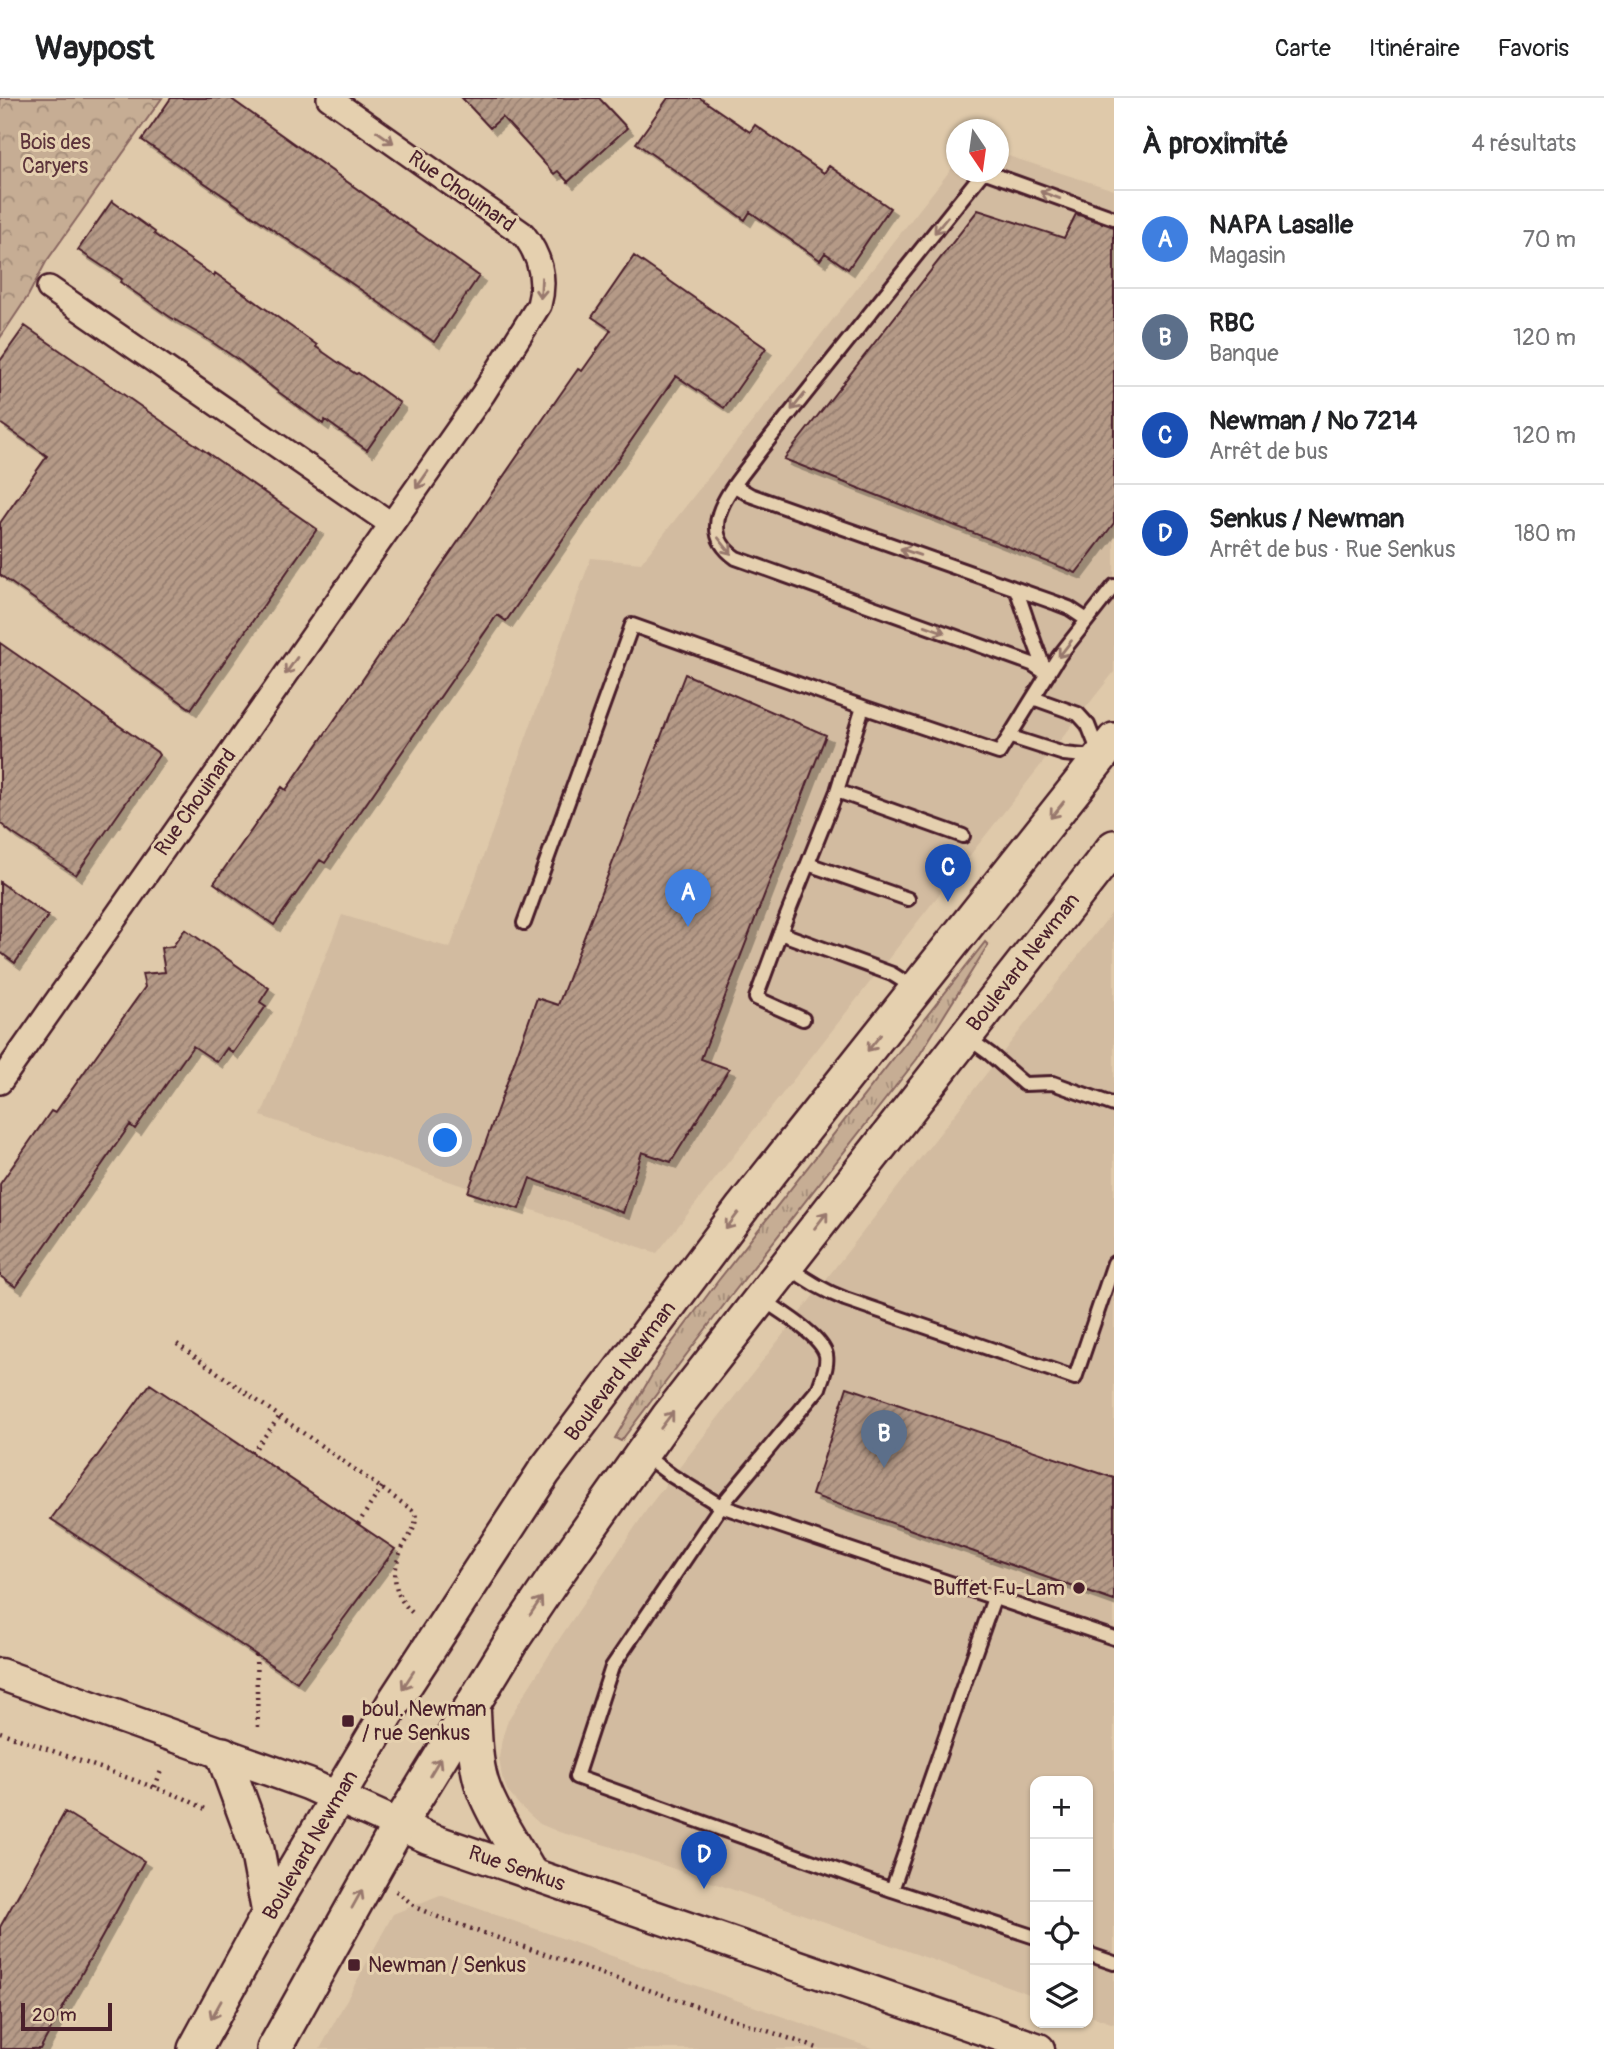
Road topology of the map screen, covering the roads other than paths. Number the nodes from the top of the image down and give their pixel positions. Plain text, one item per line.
1 (329, 98) edge
2 (1009, 181) edge
3 (976, 182) edge
4 (1114, 218) edge
5 (49, 288) dead end
6 (735, 486) junction
7 (391, 524) junction
8 (1114, 586) edge
9 (1016, 589) junction
10 (1087, 620) junction
11 (1047, 674) junction
12 (1033, 698) junction
13 (863, 707) junction
14 (1011, 737) junction
15 (1109, 754) edge
16 (837, 791) junction
17 (963, 836) dead end
18 (1114, 847) edge
19 (808, 864) junction
20 (908, 899) dead end
21 (524, 923) dead end
22 (780, 933) junction
23 (916, 990) junction
24 (803, 1019) dead end
25 (965, 1036) junction
26 (0, 1082) edge
27 (1114, 1105) edge
28 (1114, 1263) edge
29 (786, 1264) junction
30 (761, 1298) junction
31 (642, 1454) junction
32 (721, 1506) junction
33 (994, 1598) junction
34 (1114, 1638) edge
35 (0, 1674) edge
36 (472, 1704) junction
37 (223, 1754) junction
38 (337, 1797) junction
39 (399, 1825) junction
40 (529, 1871) junction
41 (892, 1890) junction
42 (269, 1913) junction
43 (1030, 1935) edge
44 (1093, 1956) edge
45 (1114, 1963) edge
46 (195, 2049) edge
47 (274, 2049) edge
48 (1038, 2049) edge

1 -> 7 street, Rue Chouinard
4 -> 2 lane
3 -> 6 lane
5 - 7 street
9 -> 6 lane
6 -> 11 lane
7 -> 26 street, Rue Chouinard
8 - 10 lane
9 - 10 lane
9 - 11 lane
10 -> 11 lane
11 - 12 lane
12 - 14 lane
12 - 15 lane
13 - 14 lane
13 - 16 lane
13 - 21 lane
14 - 15 lane
15 -> 23 main road, Boulevard Newman
16 - 17 lane
16 - 19 lane
18 - 25 main road, Boulevard Newman
19 - 20 lane
19 - 22 lane
22 - 23 lane
22 - 24 lane
23 -> 38 main road, Boulevard Newman
25 - 27 lane
29 -> 25 main road, Boulevard Newman
28 - 29 lane
29 - 30 main road, Boulevard Newman
31 -> 30 main road, Boulevard Newman
30 - 32 lane
31 - 32 lane
36 -> 31 main road, Boulevard Newman
32 - 33 lane
32 - 41 lane
33 - 34 lane
33 - 41 lane
35 - 37 street, Rue Senkus
39 -> 36 main road, Boulevard Newman
36 - 40 main road
37 - 38 street, Rue Senkus
37 - 42 main road
38 - 39 street, Rue Senkus
38 - 42 main road, Boulevard Newman
39 - 40 street, Rue Senkus
47 -> 39 main road, Boulevard Newman
40 - 48 street, Rue Senkus
41 - 43 lane
42 -> 46 main road, Boulevard Newman
44 - 45 lane

